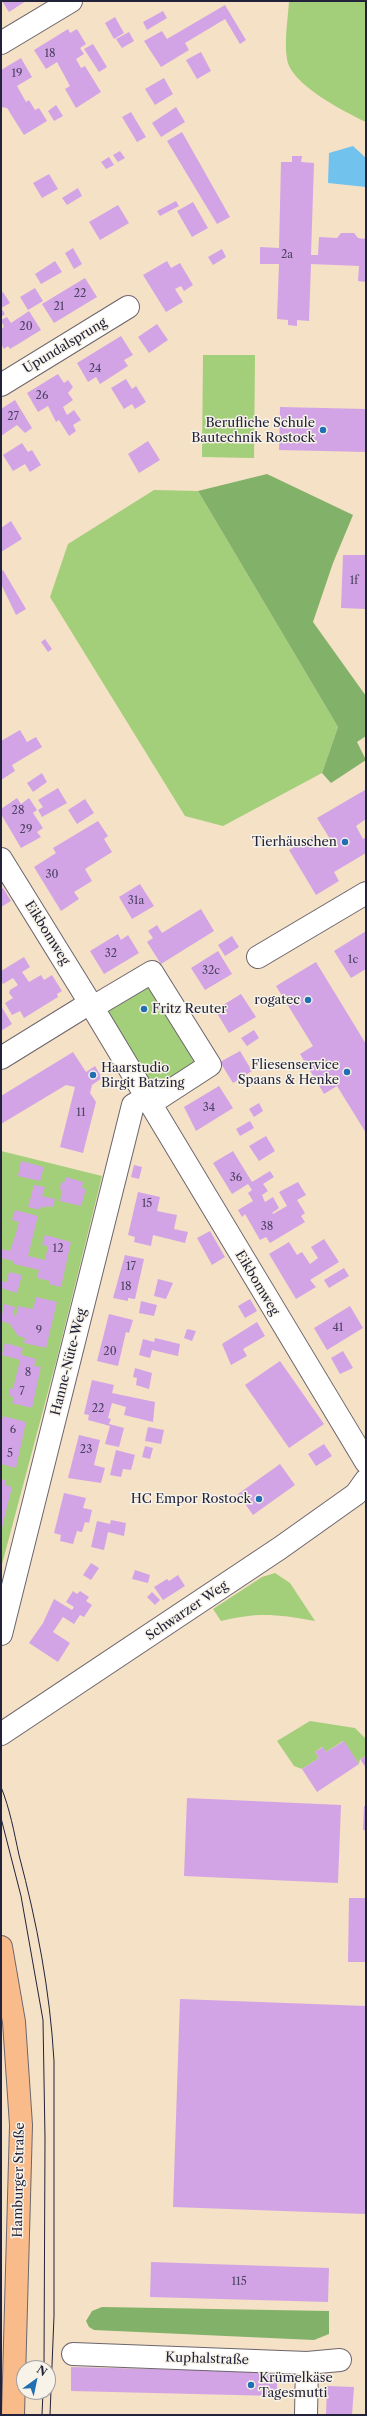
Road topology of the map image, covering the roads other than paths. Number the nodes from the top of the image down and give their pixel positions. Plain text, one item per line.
1 (71, 1) edge
2 (1, 43) edge
3 (128, 307) dead end
4 (1, 385) edge
5 (1, 860) edge
6 (366, 893) edge
7 (258, 957) dead end
8 (92, 1005) junction
9 (1, 1058) edge
10 (148, 1101) junction
11 (366, 1462) edge
12 (366, 1480) edge
13 (1, 1634) edge
14 (1, 1734) edge
15 (1, 1947) edge
16 (8, 2328) edge
17 (74, 2354) dead end
18 (340, 2360) dead end
19 (307, 2363) junction
20 (13, 2415) edge
21 (306, 2415) edge

1 - 2 street
3 - 4 street, Upundalsprung
5 - 8 street, Eikbomweg
6 - 7 street
8 - 9 street
8 - 10 street, Eikbomweg
8 - 10 street
10 - 11 street, Eikbomweg
10 - 13 street, Hanne-Nüte-Weg
12 - 14 street, Schwarzer Weg
15 - 16 main road, Hamburger Straße
16 - 20 main road, Hamburger Straße
17 - 19 street, Kuphalstraße
18 - 19 street, Kuphalstraße
19 - 21 street

